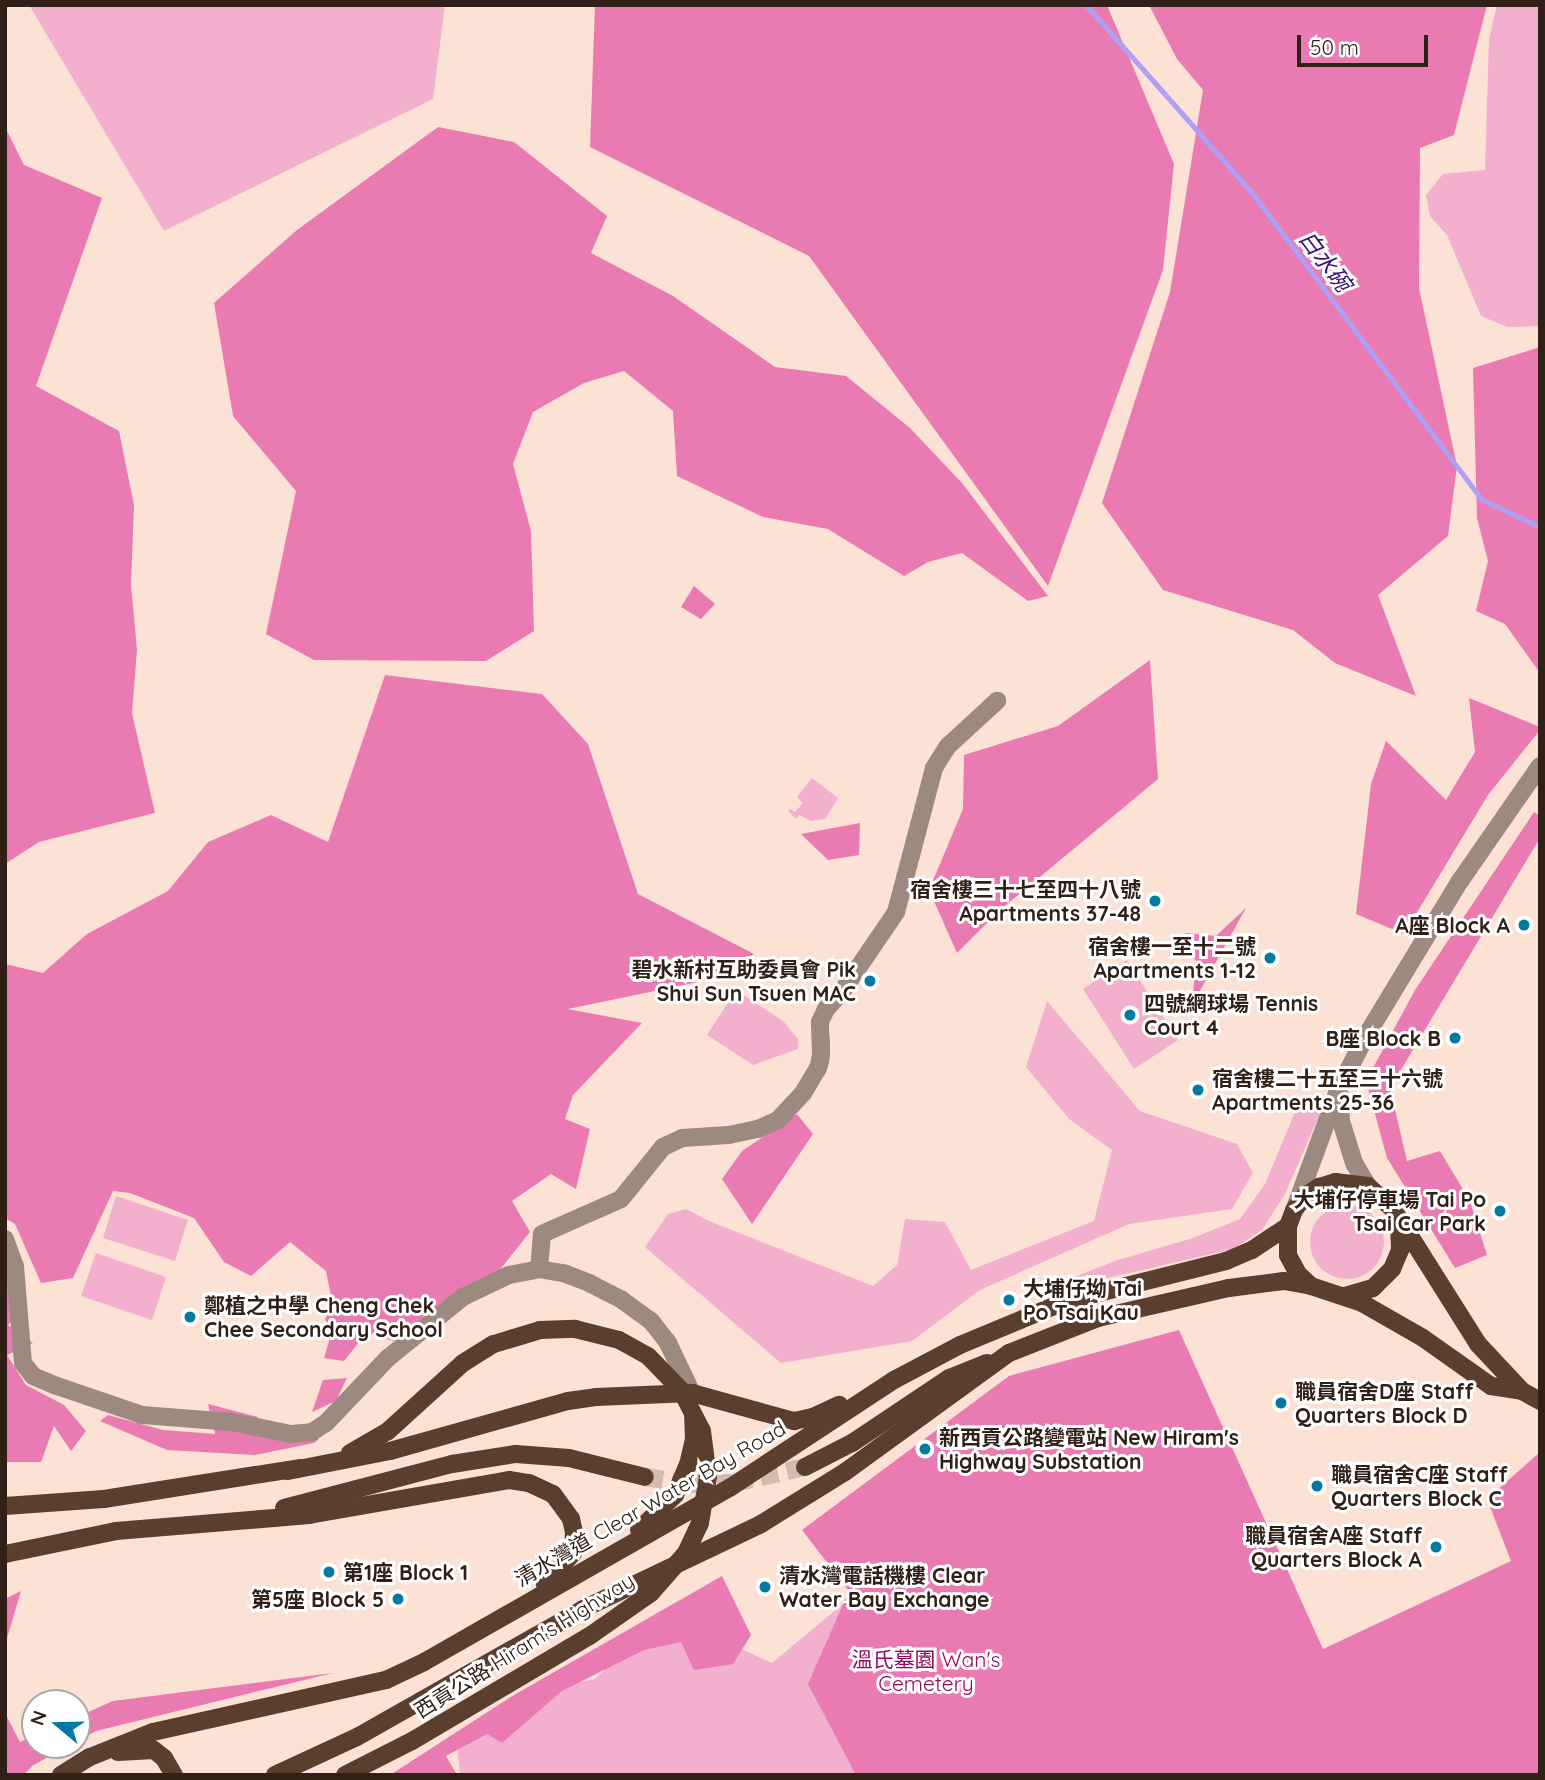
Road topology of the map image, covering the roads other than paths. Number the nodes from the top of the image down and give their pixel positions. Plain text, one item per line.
1 (997, 701) dead end
2 (1540, 766) edge
3 (1339, 1088) junction
4 (1368, 1186) junction
5 (1393, 1209) junction
6 (1291, 1218) junction
7 (5, 1238) edge
8 (539, 1269) junction
9 (1311, 1286) junction
10 (1341, 1296) junction
11 (1009, 1353) junction
12 (894, 1380) junction
13 (1522, 1391) junction
14 (692, 1393) junction
15 (1540, 1401) edge
16 (806, 1467) tunnel mouth
17 (288, 1471) junction
18 (645, 1477) tunnel mouth
19 (5, 1506) edge
20 (191, 1524) junction
21 (622, 1548) junction
22 (5, 1554) edge
23 (520, 1605) junction
24 (91, 1757) edge
25 (91, 1757) edge
26 (87, 1759) edge
27 (61, 1775) edge
28 (174, 1775) edge
29 (275, 1775) edge
30 (345, 1775) edge

1 - 8 street
2 - 3 street
3 - 4 street
3 - 6 street
4 - 5 main road
4 - 6 main road, 清水灣道 Clear Water Bay Road
5 - 10 main road
5 - 13 main road
6 - 9 main road
6 - 12 main road, 清水灣道 Clear Water Bay Road
7 - 8 street
8 - 14 street
9 - 10 main road
9 - 11 main road
10 - 13 main road
11 - 16 main road
11 - 29 main road
12 - 14 main road
12 - 21 main road, 清水灣道 Clear Water Bay Road
13 - 15 main road
14 - 17 main road
14 - 21 main road
17 - 19 main road, 西貢公路 Hiram's Highway
17 - 30 main road, 西貢公路 Hiram's Highway, bridge
18 - 20 main road
20 - 22 main road, 西貢公路 Hiram's Highway
20 - 23 main road, 西貢公路 Hiram's Highway
21 - 23 main road, 清水灣道 Clear Water Bay Road
23 - 24 main road, 清水灣道 Clear Water Bay Road
25 - 28 main road
26 - 27 main road, 清水灣道 Clear Water Bay Road

